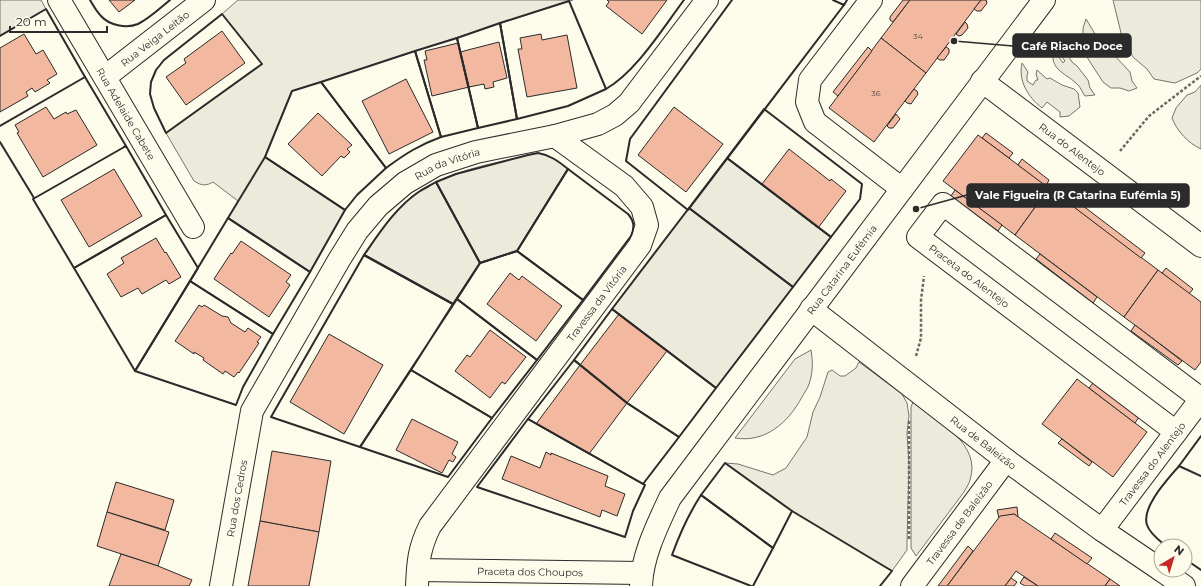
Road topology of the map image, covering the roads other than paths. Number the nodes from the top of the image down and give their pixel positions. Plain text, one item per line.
1 (59, 0) edge
2 (204, 0) edge
3 (707, 0) edge
4 (871, 0) edge
5 (1044, 0) edge
6 (105, 77) junction
7 (982, 81) junction
8 (555, 136) junction
9 (902, 189) junction
10 (193, 227) dead end
11 (1201, 246) edge
12 (811, 309) junction
13 (1201, 399) edge
14 (252, 411) joint
15 (1176, 432) junction
16 (1006, 460) junction
17 (461, 484) joint
18 (1102, 530) junction
19 (650, 544) joint
20 (1153, 565) edge
21 (417, 578) edge
22 (1172, 578) edge
23 (642, 580) edge
24 (221, 586) edge
25 (912, 586) edge
26 (1184, 586) edge

1 - 6 street, Rua Adelaide Cabete
2 - 6 street, Rua Veiga Leitão
3 - 8 street, Rua da Vitória
4 - 9 street
5 - 7 street, Rua Catarina Eufémia
6 - 10 street, Rua Adelaide Cabete
7 - 9 street, Rua Catarina Eufémia
7 - 11 street, Rua do Alentejo
8 - 14 street, Rua da Vitória
8 - 17 street, Travessa da Vitória
9 - 12 street, Rua Catarina Eufémia
12 - 16 street, Rua de Baleizão
12 - 19 street, Rua Catarina Eufémia
13 - 15 street, Travessa do Alentejo
13 - 15 street, Praceta do Alentejo
14 - 24 street, Rua dos Cedros
15 - 18 street, Travessa do Alentejo
16 - 18 street, Rua de Baleizão
16 - 25 street, Travessa de Baleizão
17 - 21 street, Praceta dos Choupos
18 - 20 street, Rua de Baleizão
19 - 23 street, Praceta dos Choupos
21 - 23 street, Praceta dos Choupos
22 - 26 street, Rua de Baleizão

